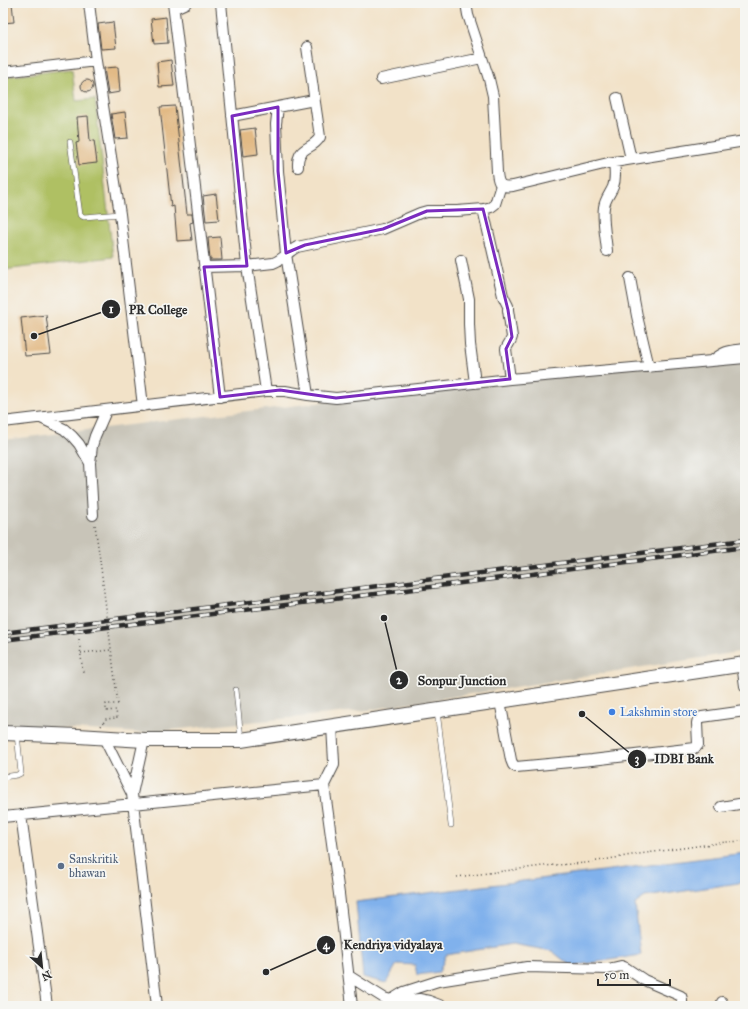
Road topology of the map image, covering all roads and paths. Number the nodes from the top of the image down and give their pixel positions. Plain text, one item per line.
1 (89, 3) edge
2 (186, 3) edge
3 (221, 3) edge
4 (466, 3) edge
5 (174, 6) edge
6 (307, 47) dead end
7 (482, 58) junction
8 (96, 61) junction
9 (3, 72) edge
10 (381, 79) dead end
11 (617, 98) dead end
12 (314, 100) junction
13 (278, 107) junction
14 (232, 116) junction
15 (745, 141) edge
16 (70, 142) dead end
17 (631, 159) junction
18 (614, 162) junction
19 (298, 167) dead end
20 (501, 186) junction
21 (483, 209) junction
22 (120, 214) junction
23 (607, 251) dead end
24 (286, 254) junction
25 (461, 260) dead end
26 (247, 266) junction
27 (204, 267) junction
28 (630, 278) dead end
29 (745, 349) edge
30 (745, 358) edge
31 (712, 361) junction
32 (649, 367) junction
33 (510, 379) junction
34 (475, 383) junction
35 (266, 392) junction
36 (308, 395) junction
37 (220, 396) junction
38 (143, 406) junction
39 (106, 411) junction
40 (41, 418) junction
41 (3, 422) edge
42 (90, 463) junction
43 (93, 515) joint
44 (79, 639) dead end
45 (111, 650) junction
46 (81, 653) junction
47 (744, 664) edge
48 (83, 673) dead end
49 (745, 686) edge
50 (236, 690) dead end
51 (500, 701) junction
52 (436, 710) junction
53 (745, 711) edge
54 (106, 719) dead end
55 (332, 726) junction
56 (3, 733) edge
57 (17, 733) junction
58 (104, 738) junction
59 (144, 740) junction
60 (241, 740) junction
61 (3, 777) edge
62 (324, 785) junction
63 (133, 799) junction
64 (745, 803) edge
65 (721, 807) dead end
66 (21, 815) junction
67 (3, 817) edge
68 (451, 825) dead end
69 (745, 841) edge
70 (457, 877) dead end
71 (349, 976) junction
72 (390, 1000) junction
73 (47, 1006) edge
74 (157, 1006) edge
75 (352, 1006) edge
76 (442, 1006) edge
77 (682, 1006) edge

1 - 8 street
2 - 5 street
3 - 14 street
4 - 7 street
5 - 27 street
6 - 12 street
7 - 10 street
7 - 20 street
8 - 9 street
8 - 22 street
11 - 17 street
12 - 13 street
12 - 19 street
13 - 14 street
13 - 24 street
14 - 26 street
15 - 17 street
16 - 22 lane
17 - 18 street
18 - 20 street
18 - 23 street
20 - 21 street
21 - 24 street
21 - 33 street
22 - 38 street
24 - 26 street
24 - 36 street
25 - 34 street
26 - 27 street
26 - 35 street
27 - 37 street
28 - 32 street
29 - 31 street
30 - 31 street
31 - 32 street
32 - 33 street
33 - 34 street
34 - 36 street
35 - 36 street
35 - 37 street
37 - 38 street
38 - 39 street
39 - 40 street
39 - 42 street
40 - 41 street
40 - 42 street
42 - 43 street
43 - 45 path, bridge
44 - 46 path
45 - 46 path
45 - 54 path, bridge
46 - 48 path
47 - 49 street
47 - 51 main road
50 - 60 lane
51 - 52 main road
51 - 53 street
52 - 55 main road
52 - 68 lane
55 - 60 main road
55 - 62 street
56 - 57 main road
57 - 58 main road
57 - 61 lane
58 - 59 main road
58 - 63 street
59 - 60 main road
59 - 63 street
62 - 63 street
62 - 71 street
63 - 66 street
63 - 74 street
64 - 65 street
66 - 67 street
66 - 73 street
69 - 70 path
71 - 72 street
71 - 75 street
72 - 76 street
72 - 77 street

